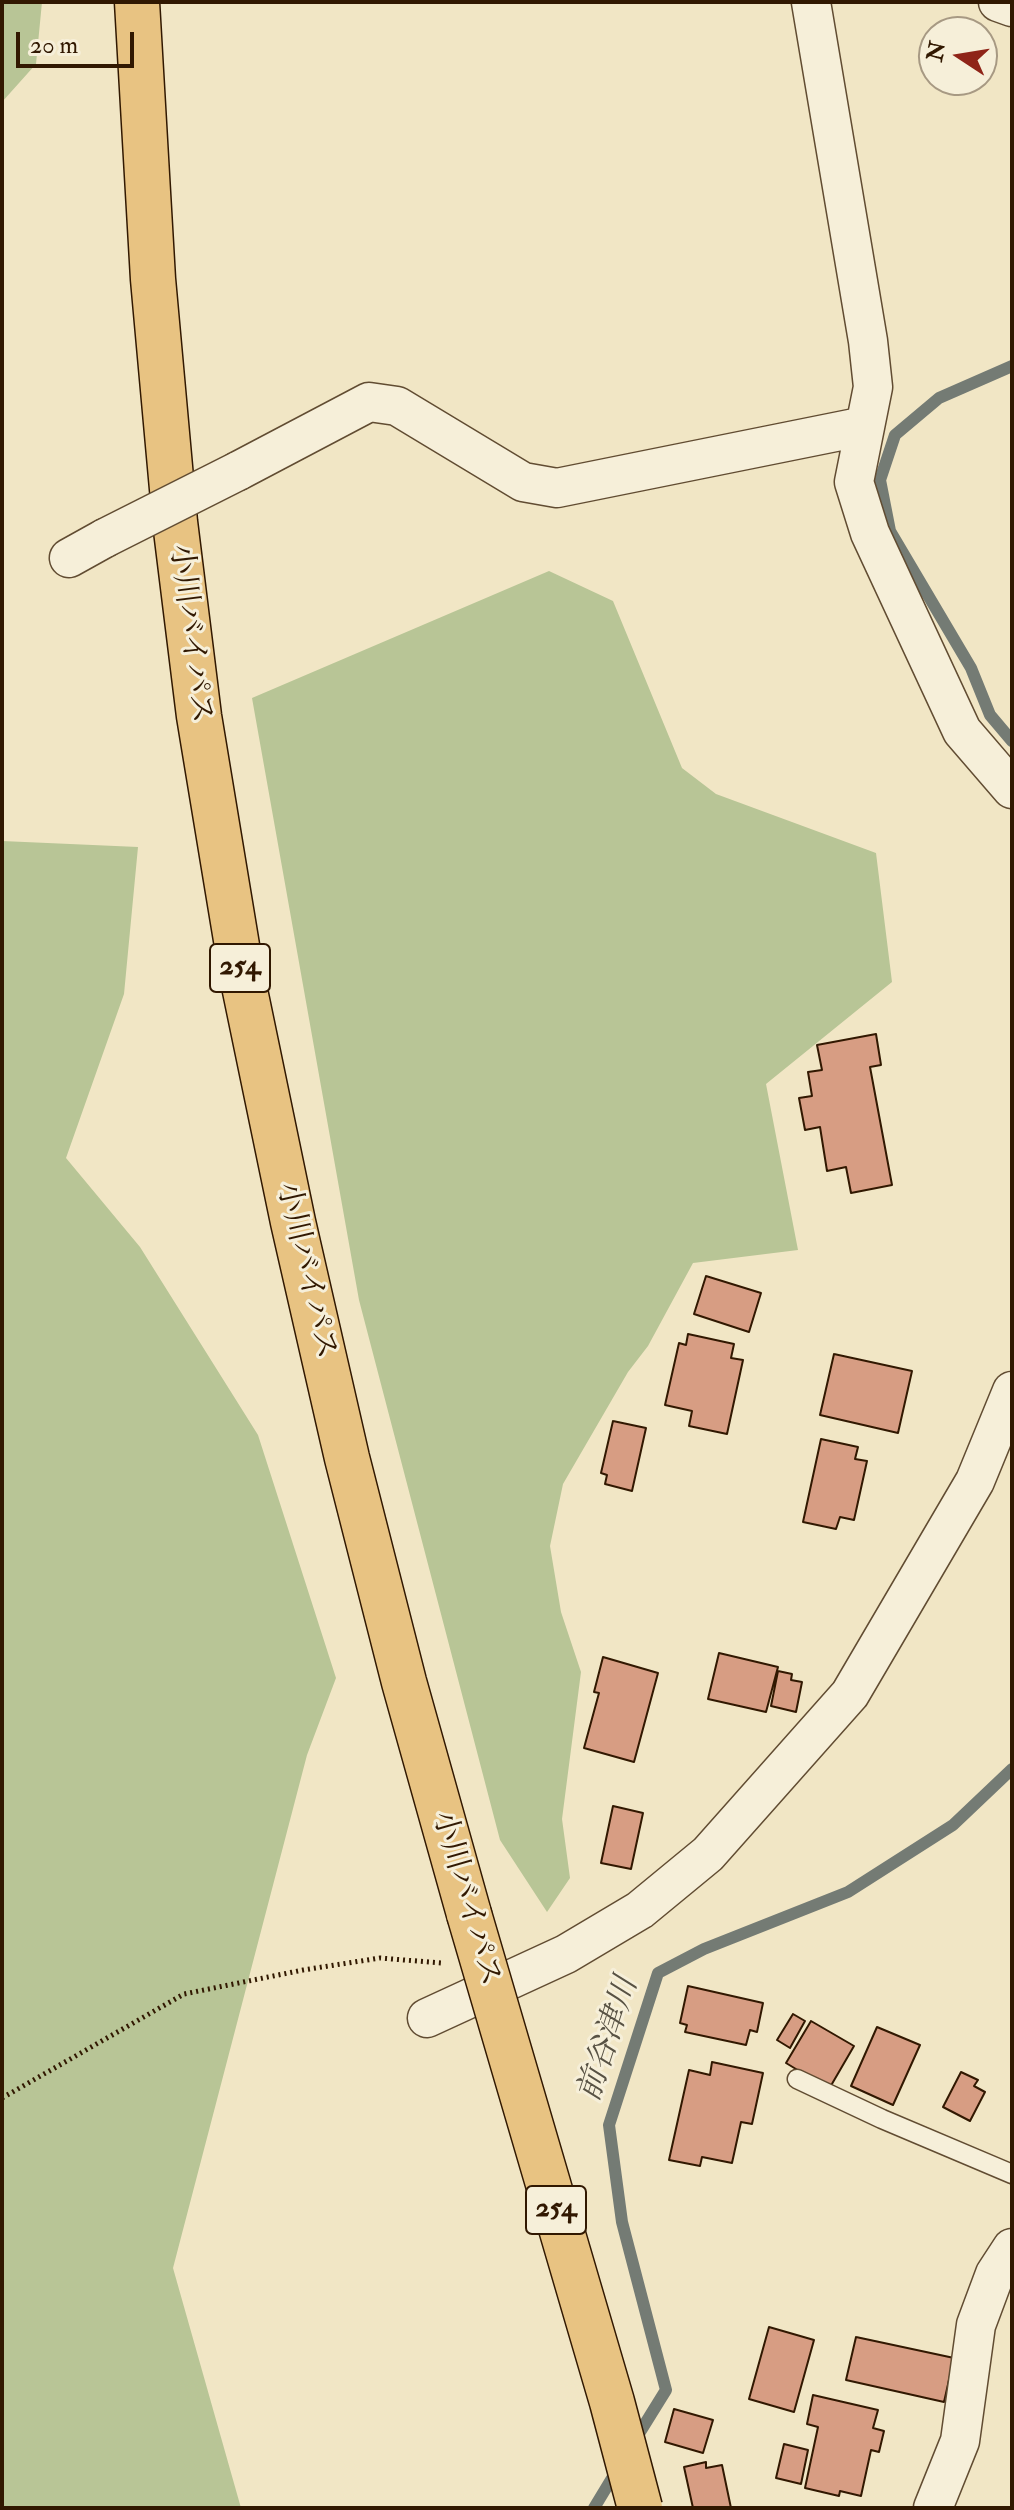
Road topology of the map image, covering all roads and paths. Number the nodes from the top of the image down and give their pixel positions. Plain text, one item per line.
1 (137, 2) edge
2 (811, 2) edge
3 (998, 2) edge
4 (1012, 7) edge
5 (865, 426) junction
6 (69, 558) dead end
7 (1012, 789) edge
8 (1012, 1391) edge
9 (480, 1993) junction
10 (427, 2018) dead end
11 (797, 2079) dead end
12 (2, 2098) edge
13 (1012, 2174) edge
14 (1012, 2248) edge
15 (640, 2508) edge
16 (933, 2508) edge

1 - 15 highway, 小川バイパス / 254, bridge
2 - 5 street
3 - 4 street
5 - 6 street, bridge
5 - 7 street
8 - 9 street
9 - 10 street
9 - 12 path
11 - 13 lane
14 - 16 street

